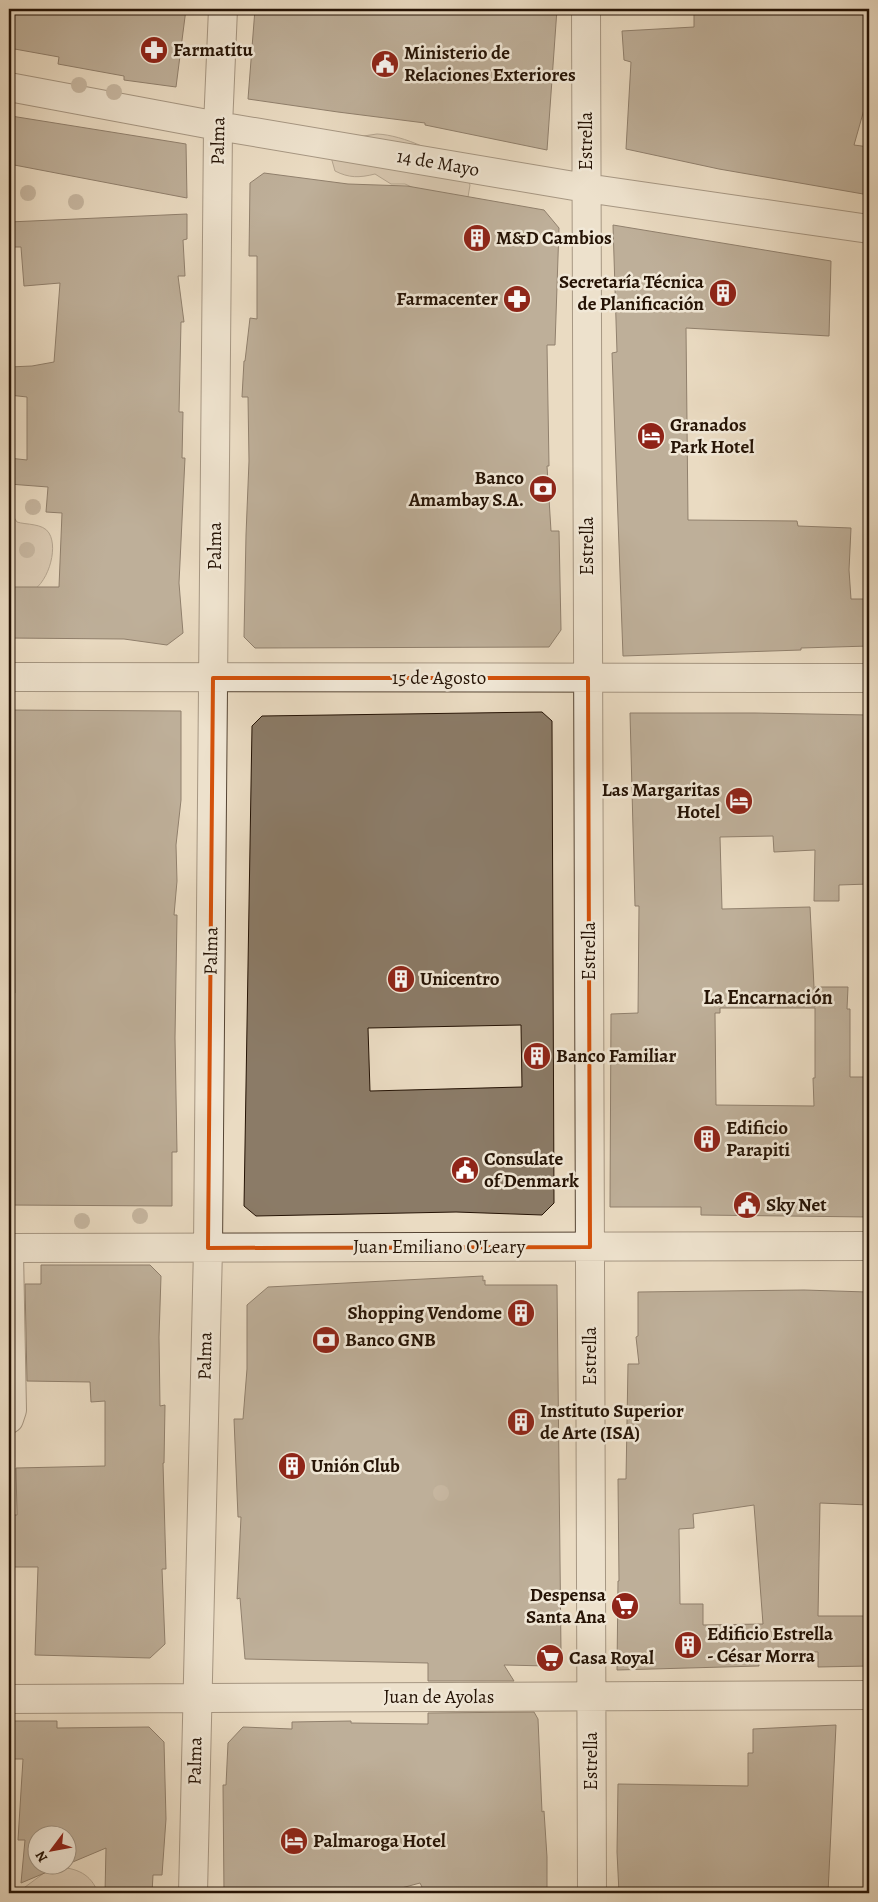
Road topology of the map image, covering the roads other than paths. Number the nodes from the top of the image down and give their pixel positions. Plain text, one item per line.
1 (223, 9) edge
2 (586, 9) edge
3 (9, 87) edge
4 (218, 126) junction
5 (586, 188) junction
6 (869, 230) edge
7 (9, 677) edge
8 (214, 678) junction
9 (588, 678) junction
10 (869, 678) edge
11 (869, 1246) edge
12 (590, 1247) junction
13 (9, 1248) edge
14 (208, 1248) junction
15 (9, 1252) edge
16 (9, 1419) edge
17 (869, 1695) edge
18 (590, 1697) junction
19 (9, 1699) edge
20 (196, 1699) junction
21 (193, 1893) edge
22 (592, 1893) edge

1 - 4 street, Palma
2 - 5 street, Estrella
3 - 4 street, 14 de Mayo
4 - 5 street, 14 de Mayo
4 - 8 street, Palma
5 - 6 street, 14 de Mayo
5 - 9 street, Estrella
7 - 8 street, 15 de Agosto
8 - 9 street, 15 de Agosto
8 - 14 street, Palma
9 - 10 street, 15 de Agosto
9 - 12 street, Estrella
11 - 12 street, Juan Emiliano O'Leary
12 - 14 street, Juan Emiliano O'Leary
12 - 18 street, Estrella
13 - 14 street, Juan Emiliano O'Leary
14 - 20 street, Palma
15 - 16 street
17 - 18 street, Juan de Ayolas
18 - 20 street, Juan de Ayolas
18 - 22 street, Estrella
19 - 20 street, Juan de Ayolas
20 - 21 street, Palma

